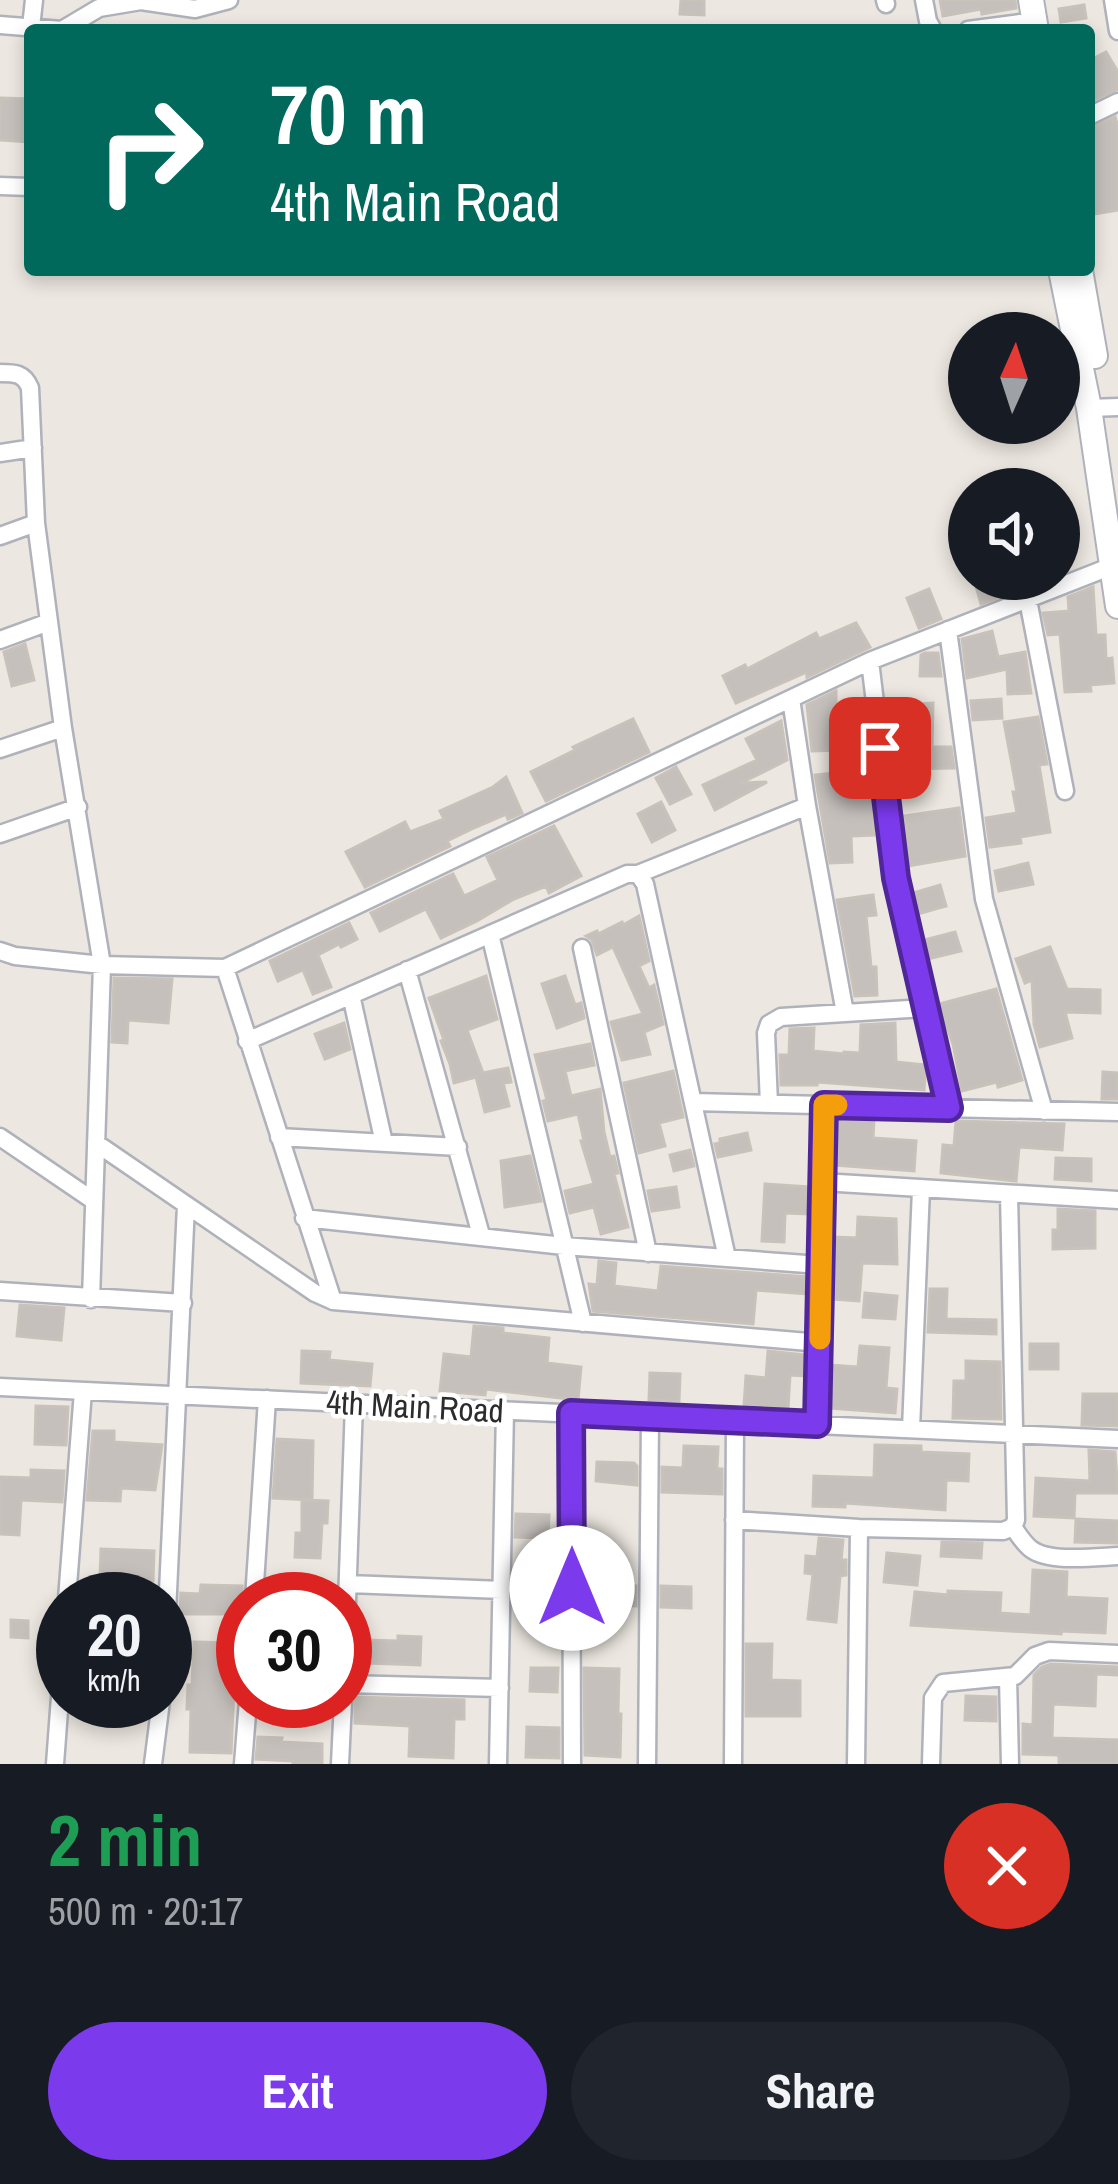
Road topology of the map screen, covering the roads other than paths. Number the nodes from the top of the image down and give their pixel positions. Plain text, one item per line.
1 (229, 0) edge
2 (1113, 0) edge
3 (160, 2) edge
4 (1025, 17) edge
5 (71, 24) edge
6 (994, 24) edge
7 (1118, 31) edge
8 (1063, 276) edge
9 (1080, 276) edge
10 (0, 373) edge
11 (1103, 407) edge
12 (33, 448) junction
13 (0, 453) edge
14 (1118, 494) edge
15 (36, 523) junction
16 (0, 536) edge
17 (1115, 565) edge
18 (1080, 579) edge
19 (1117, 597) edge
20 (1028, 600) joint
21 (49, 622) junction
22 (948, 630) junction
23 (0, 640) edge
24 (870, 661) junction
25 (791, 699) junction
26 (63, 728) junction
27 (0, 748) edge
28 (1065, 791) dead end
29 (807, 806) junction
30 (78, 807) junction
31 (0, 834) edge
32 (638, 874) junction
33 (490, 934) junction
34 (583, 947) dead end
35 (0, 950) edge
36 (101, 964) junction
37 (225, 968) junction
38 (407, 970) junction
39 (352, 995) junction
40 (925, 1008) junction
41 (844, 1013) junction
42 (248, 1041) junction
43 (693, 1102) junction
44 (770, 1104) junction
45 (824, 1105) junction
46 (949, 1108) junction
47 (1043, 1111) junction
48 (1118, 1112) edge
49 (0, 1137) edge
50 (279, 1137) junction
51 (96, 1143) junction
52 (384, 1143) junction
53 (458, 1147) junction
54 (822, 1182) junction
55 (921, 1189) junction
56 (1009, 1194) junction
57 (1118, 1200) edge
58 (94, 1201) junction
59 (186, 1205) junction
60 (304, 1218) junction
61 (481, 1235) junction
62 (564, 1246) junction
63 (648, 1252) junction
64 (727, 1258) junction
65 (820, 1265) junction
66 (0, 1291) edge
67 (91, 1299) junction
68 (333, 1301) junction
69 (183, 1304) junction
70 (583, 1323) junction
71 (820, 1343) junction
72 (0, 1387) edge
73 (83, 1391) junction
74 (179, 1396) junction
75 (267, 1399) junction
76 (354, 1403) junction
77 (505, 1410) junction
78 (571, 1413) junction
79 (650, 1417) junction
80 (735, 1421) junction
81 (817, 1424) junction
82 (911, 1429) junction
83 (1016, 1436) junction
84 (1118, 1439) edge
85 (734, 1520) junction
86 (1012, 1527) junction
87 (859, 1528) junction
88 (1118, 1556) edge
89 (70, 1572) edge
90 (170, 1572) edge
91 (256, 1572) edge
92 (349, 1572) edge
93 (372, 1585) edge
94 (502, 1590) junction
95 (1118, 1654) edge
96 (1008, 1677) junction
97 (372, 1685) edge
98 (500, 1688) junction
99 (58, 1728) edge
100 (158, 1728) edge
101 (246, 1728) edge
102 (342, 1728) edge
103 (55, 1764) edge
104 (153, 1764) edge
105 (244, 1764) edge
106 (340, 1764) edge
107 (498, 1764) edge
108 (572, 1764) edge
109 (647, 1764) edge
110 (733, 1764) edge
111 (856, 1764) edge
112 (932, 1764) edge
113 (1010, 1764) edge

1 - 3 street
2 - 7 street
3 - 5 street
4 - 6 street
8 - 11 main road
9 - 11 main road
10 - 12 street
11 - 14 main road
11 - 17 main road
12 - 13 street
12 - 15 street
15 - 16 street
15 - 21 street
17 - 18 street
17 - 19 main road
20 - 22 street
20 - 28 street
21 - 23 street
21 - 26 street
22 - 24 street
22 - 47 street
24 - 25 street
24 - 40 street
25 - 29 street
25 - 37 street
26 - 27 street
26 - 30 street
29 - 32 street
29 - 41 street
30 - 31 street
30 - 36 street
32 - 33 street
32 - 43 street
33 - 38 street
33 - 62 street
34 - 63 street
35 - 36 street
36 - 37 street
36 - 51 street
37 - 42 street
38 - 39 street
38 - 53 street
39 - 42 street
39 - 52 street
40 - 41 street
40 - 46 street
41 - 44 street
42 - 50 street
43 - 44 street
43 - 64 street
44 - 45 street
45 - 46 street
45 - 54 street
46 - 47 street
47 - 48 street
49 - 58 street
50 - 52 street
50 - 60 street
51 - 58 street
51 - 59 street
52 - 53 street
53 - 61 street
54 - 55 street
54 - 65 street
55 - 56 street
55 - 82 street
56 - 57 street
56 - 83 street
58 - 67 street
59 - 68 street
59 - 69 street
60 - 61 street
60 - 68 street
61 - 62 street
62 - 63 street
62 - 70 street
63 - 64 street
64 - 65 street
65 - 71 street
66 - 67 street
67 - 69 street
68 - 70 street
69 - 74 street
70 - 71 street
71 - 81 street
72 - 73 street, 4th Main Road
73 - 74 street, 4th Main Road
73 - 89 street
74 - 75 street, 4th Main Road
74 - 90 street
75 - 76 street, 4th Main Road
75 - 91 street
76 - 77 street, 4th Main Road
76 - 92 street
77 - 78 street, 4th Main Road
77 - 94 street
78 - 79 street, 4th Main Road
78 - 108 street
79 - 80 street, 4th Main Road
79 - 109 street
80 - 81 street, 4th Main Road
80 - 85 street
81 - 82 street, 4th Main Road
82 - 83 street, 4th Main Road
83 - 84 street, 4th Main Road
83 - 86 street
85 - 87 street
85 - 110 street
86 - 87 street
86 - 88 street
87 - 111 street
93 - 94 street
94 - 98 street
95 - 96 street
96 - 112 street
96 - 113 street
97 - 98 street
98 - 107 street
99 - 103 street
100 - 104 street
101 - 105 street
102 - 106 street

